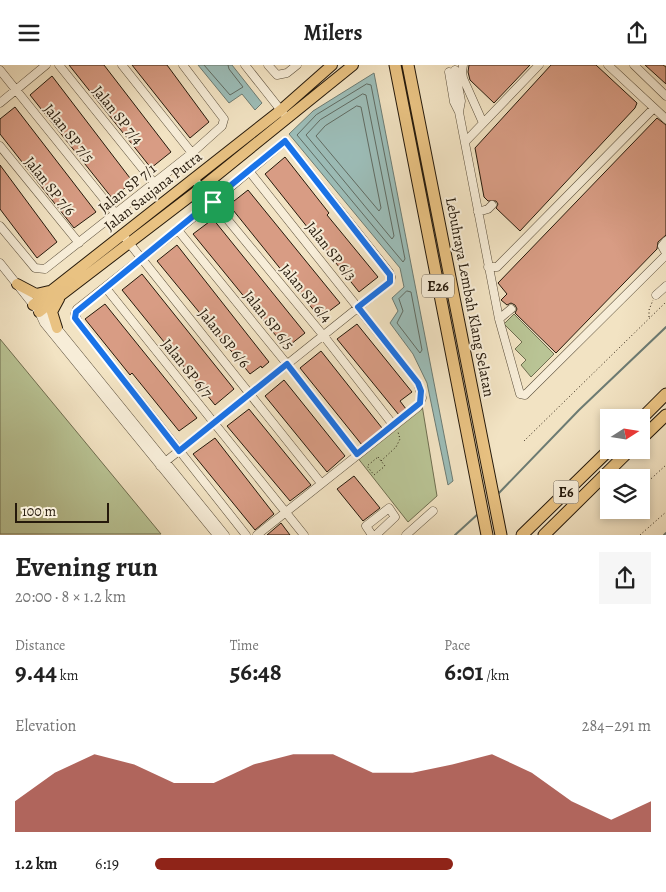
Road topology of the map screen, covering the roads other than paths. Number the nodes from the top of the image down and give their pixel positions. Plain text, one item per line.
1 (46, 65) edge
2 (60, 65) edge
3 (122, 65) edge
4 (183, 65) edge
5 (245, 65) edge
6 (268, 65) edge
7 (297, 65) edge
8 (332, 65) edge
9 (353, 65) edge
10 (463, 65) edge
11 (539, 65) edge
12 (608, 65) edge
13 (634, 65) edge
14 (409, 67) edge
15 (451, 68) edge
16 (0, 70) edge
17 (396, 70) edge
18 (16, 90) junction
19 (666, 96) edge
20 (0, 103) edge
21 (654, 108) junction
22 (284, 114) junction
23 (666, 119) edge
24 (483, 123) junction
25 (465, 142) junction
26 (0, 146) edge
27 (192, 153) junction
28 (250, 171) junction
29 (194, 179) junction
30 (154, 183) junction
31 (201, 188) junction
32 (213, 202) junction
33 (492, 205) dead end
34 (478, 212) junction
35 (116, 214) junction
36 (0, 226) edge
37 (177, 229) junction
38 (126, 238) junction
39 (666, 241) edge
40 (79, 243) junction
41 (666, 254) edge
42 (142, 257) junction
43 (0, 263) edge
44 (488, 267) junction
45 (16, 284) junction
46 (666, 286) edge
47 (105, 287) junction
48 (59, 291) junction
49 (656, 295) road end
50 (358, 307) junction
51 (36, 309) junction
52 (512, 309) dead end
53 (499, 319) junction
54 (57, 328) junction
55 (323, 335) junction
56 (287, 364) junction
57 (251, 393) junction
58 (666, 394) edge
59 (650, 410) edge
60 (666, 415) edge
61 (214, 424) junction
62 (394, 426) junction
63 (650, 430) edge
64 (179, 451) junction
65 (357, 454) junction
66 (600, 459) edge
67 (621, 459) edge
68 (163, 464) junction
69 (321, 483) junction
70 (433, 511) dead end
71 (286, 513) junction
72 (217, 535) edge
73 (225, 535) edge
74 (246, 535) edge
75 (257, 535) edge
76 (304, 535) edge
77 (406, 535) edge
78 (486, 535) edge
79 (501, 535) edge
80 (522, 535) edge
81 (544, 535) edge

1 - 18 street
2 - 30 street, Jalan SP 7/4
3 - 27 street
4 - 27 street, Jalan SP 7/1
5 - 22 street
6 - 7 street
8 - 22 main road, Jalan Saujana Putra
9 - 22 main road, Jalan Saujana Putra
10 - 24 street
11 - 24 street
12 - 21 street
13 - 19 street
14 - 79 highway, Lebuhraya Lembah Klang Selatan / E26
15 - 25 street
16 - 18 street, Jalan SP 7/5
17 - 78 highway, Lebuhraya Lembah Klang Selatan / E26
18 - 20 street
18 - 35 street, Jalan SP 7/5
21 - 23 street
21 - 44 street
22 - 29 main road, Jalan Saujana Putra
22 - 31 main road, Jalan Saujana Putra
24 - 25 street
25 - 34 street
26 - 40 street, Jalan SP 7/6
27 - 30 street, Jalan SP 7/1
28 - 32 street
28 - 50 street, Jalan SP 6/3
28 - 50 street
29 - 31 street, Jalan SP 6/4
29 - 38 main road, Jalan Saujana Putra
30 - 35 street, Jalan SP 7/1
31 - 32 street, Jalan SP 6/4
31 - 38 main road, Jalan Saujana Putra
32 - 37 street
32 - 55 street, Jalan SP 6/4
33 - 34 street
34 - 44 street
35 - 40 street, Jalan SP 7/1
36 - 40 street, Jalan SP 7/1
37 - 42 street
37 - 56 street, Jalan SP 6/5
38 - 42 street, Jalan SP 6/6
38 - 48 main road, Jalan Saujana Putra
39 - 41 street
41 - 53 street
42 - 47 street
42 - 57 street, Jalan SP 6/6
43 - 45 street
44 - 53 street
45 - 48 main road
45 - 51 street
46 - 49 street
47 - 61 street, Jalan SP 6/7
47 - 64 street
48 - 51 main road, Jalan Saujana Putra
48 - 54 main road
50 - 55 street
50 - 62 street, Jalan SP 6/3
51 - 54 street
51 - 68 street
52 - 53 street
54 - 68 street
55 - 56 street
55 - 62 street, Jalan SP 6/4
56 - 57 street
56 - 65 street, Jalan SP 6/5
57 - 61 street
57 - 69 street, Jalan SP 6/6
58 - 59 highway
60 - 63 highway
61 - 64 street
61 - 71 street, Jalan SP 6/7
62 - 65 street
64 - 68 street
64 - 74 street
65 - 69 street
66 - 80 highway, E6
67 - 81 highway, E6
68 - 72 street
68 - 73 street
69 - 71 street
70 - 77 street
71 - 75 street
71 - 76 street, Jalan SP 6/7

